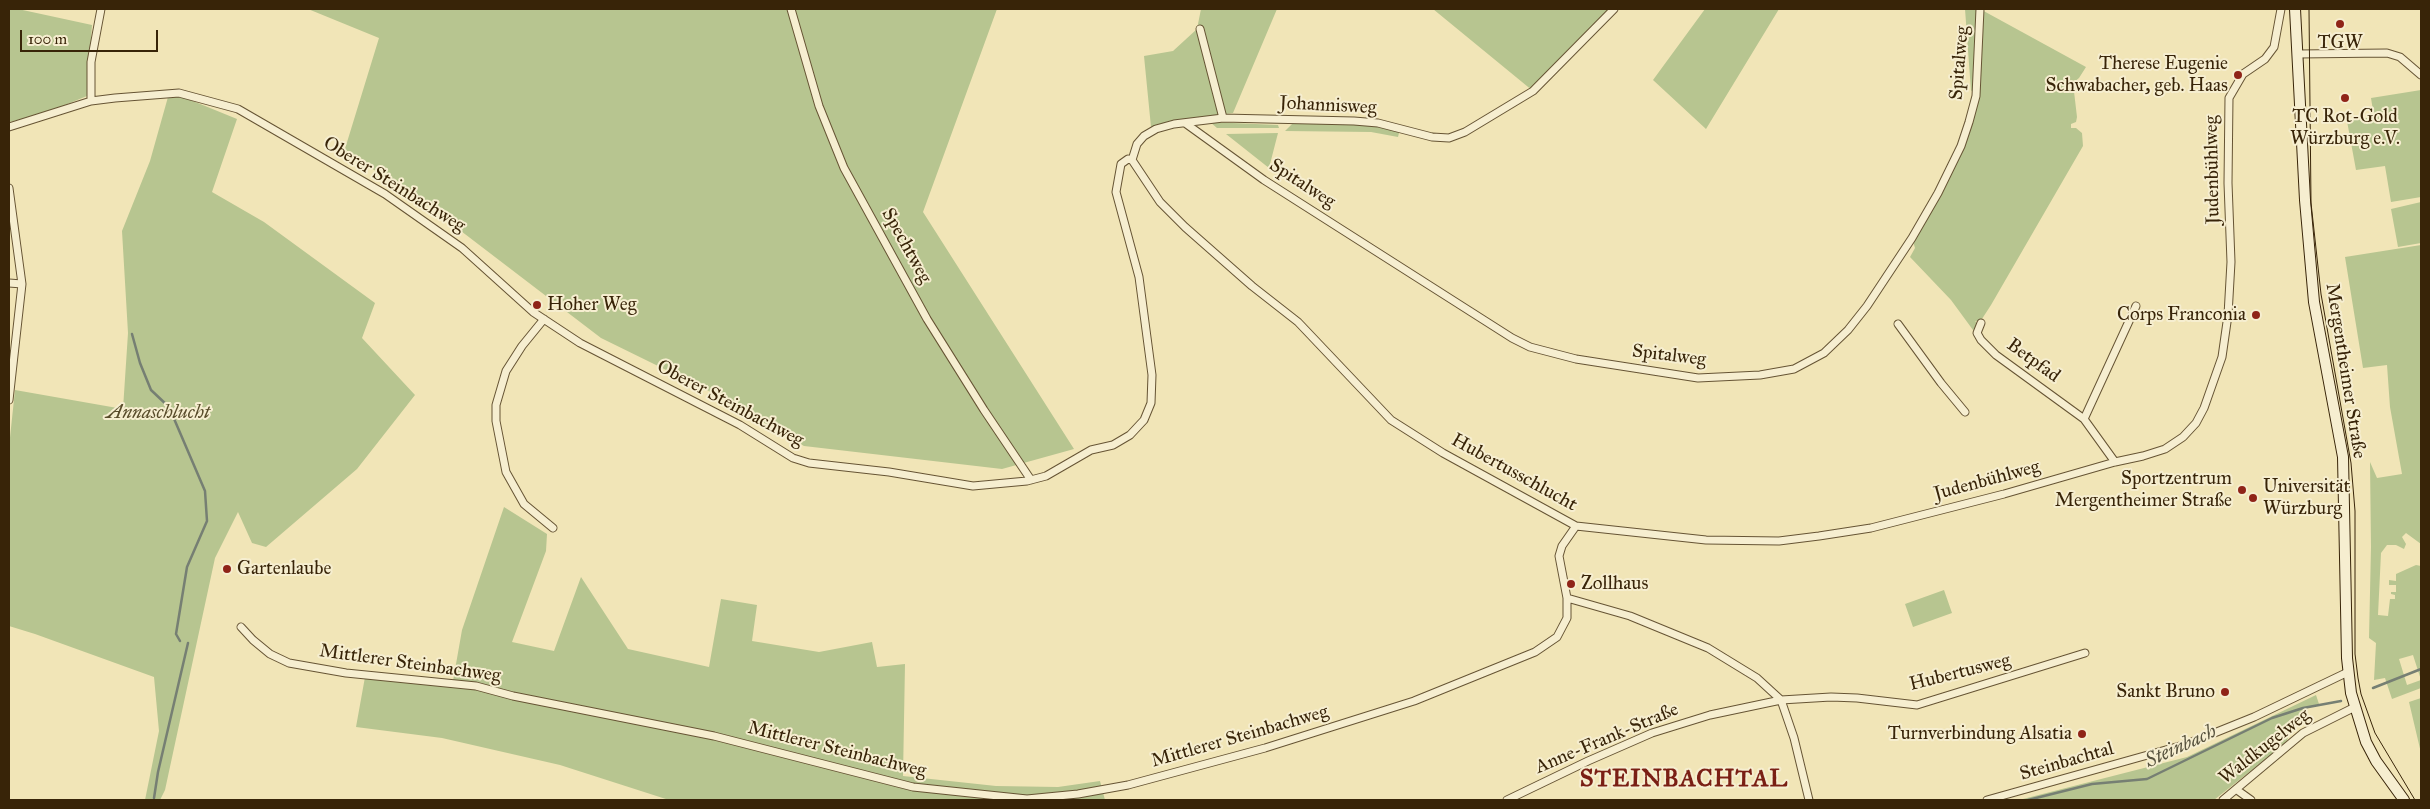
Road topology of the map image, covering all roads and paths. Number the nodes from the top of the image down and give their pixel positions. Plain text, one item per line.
1 (101, 9) edge
2 (791, 9) edge
3 (1614, 9) edge
4 (1980, 9) edge
5 (2282, 9) edge
6 (2295, 9) edge
7 (1200, 30) dead end
8 (2298, 54) junction
9 (2421, 74) edge
10 (91, 101) junction
11 (1222, 118) junction
12 (1185, 123) junction
13 (9, 127) edge
14 (1132, 160) junction
15 (9, 188) edge
16 (9, 283) edge
17 (22, 284) junction
18 (2136, 306) dead end
19 (544, 320) junction
20 (1981, 323) dead end
21 (1898, 324) dead end
22 (9, 400) edge
23 (1966, 412) dead end
24 (2084, 419) junction
25 (2115, 462) junction
26 (1031, 480) junction
27 (553, 528) dead end
28 (1575, 528) junction
29 (1567, 598) junction
30 (241, 627) dead end
31 (2085, 654) dead end
32 (2348, 672) junction
33 (1781, 700) junction
34 (2353, 700) junction
35 (2236, 790) junction
36 (1507, 800) edge
37 (1809, 800) edge
38 (1987, 800) edge
39 (2223, 800) edge
40 (2250, 800) edge
41 (2404, 800) edge

1 - 10 street
2 - 26 street, Spechtweg
3 - 11 street, Johannisweg
4 - 12 street, Spitalweg
5 - 25 street, Judenbühlweg
6 - 8 main road, Mergentheimer Straße
7 - 11 street
8 - 9 street
8 - 32 main road, Mergentheimer Straße
10 - 13 street, Oberer Steinbachweg
10 - 19 street, Oberer Steinbachweg
11 - 12 street, Johannisweg
12 - 14 street, Johannisweg
14 - 26 street, Oberer Steinbachweg
14 - 28 street, Hubertusschlucht
15 - 17 street
16 - 17 street
17 - 22 street
18 - 24 street
19 - 26 street, Oberer Steinbachweg
19 - 27 street
20 - 24 street, Betpfad
21 - 23 street
24 - 25 street, Betpfad
25 - 28 street, Judenbühlweg
28 - 29 street, Hubertusschlucht
29 - 30 street, Mittlerer Steinbachweg
29 - 33 street
31 - 33 street, Hubertusweg
32 - 34 main road, Mergentheimer Straße
32 - 38 street, Steinbachtal
33 - 36 street, Anne-Frank-Straße
33 - 37 street
34 - 35 street, Waldkugelweg
34 - 41 main road, Mergentheimer Straße
35 - 39 street, Waldkugelweg
35 - 40 street

